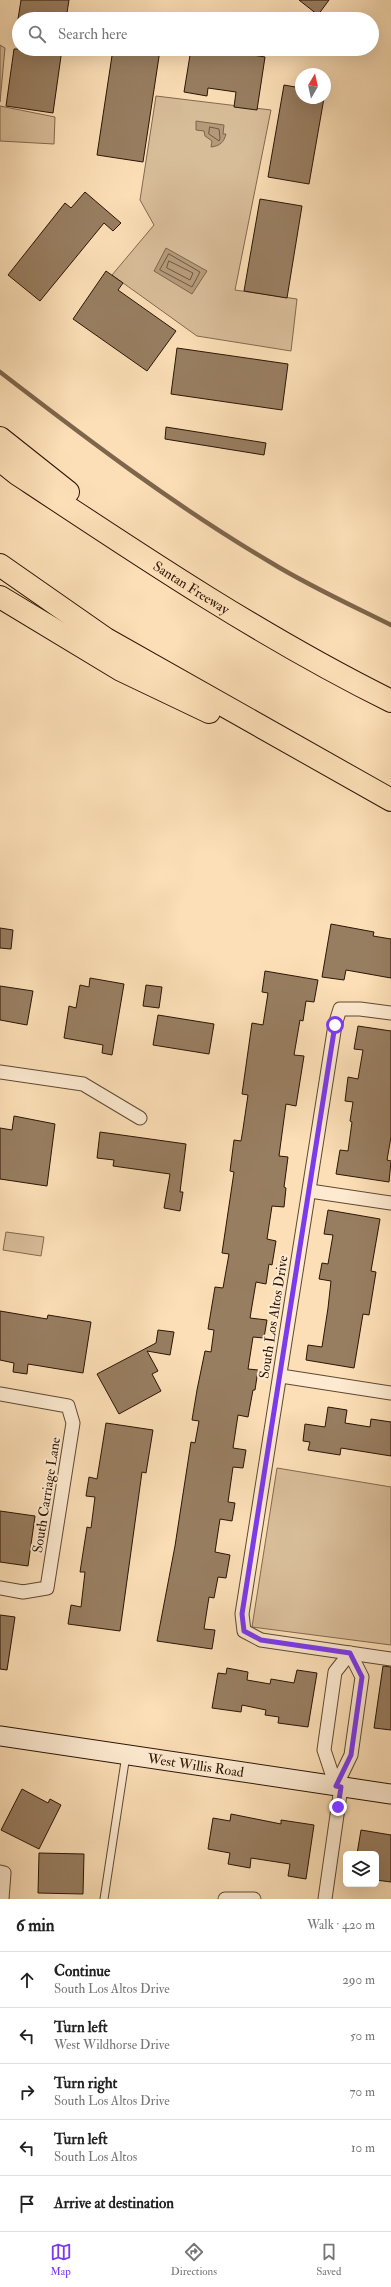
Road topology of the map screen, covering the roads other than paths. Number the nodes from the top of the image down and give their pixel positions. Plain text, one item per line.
1 (0, 438) edge
2 (0, 460) edge
3 (0, 565) edge
4 (180, 582) junction
5 (0, 597) edge
6 (391, 702) edge
7 (391, 800) edge
8 (391, 1014) edge
9 (0, 1072) edge
10 (140, 1118) dead end
11 (310, 1191) junction
12 (391, 1203) edge
13 (280, 1376) junction
14 (391, 1393) edge
15 (0, 1394) edge
16 (0, 1588) edge
17 (350, 1653) junction
18 (391, 1659) edge
19 (0, 1736) edge
20 (126, 1755) junction
21 (339, 1787) junction
22 (391, 1794) edge
23 (2, 1873) edge
24 (2, 1899) edge
25 (104, 1899) edge
26 (226, 1899) edge
27 (254, 1899) edge
28 (325, 1899) edge

1 - 4 highway
2 - 4 highway, Santan Freeway
3 - 7 highway
4 - 6 highway, Santan Freeway
5 - 7 highway
8 - 11 street, South Los Altos Drive
9 - 10 street
11 - 12 street
11 - 13 street, South Los Altos Drive
13 - 14 street
13 - 17 street, South Los Altos Drive
15 - 16 street, South Carriage Lane
17 - 18 street
17 - 21 street
17 - 21 street
19 - 20 street, West Willis Road
20 - 21 street, West Willis Road
20 - 25 lane
21 - 22 street, West Willis Road
21 - 28 street
23 - 24 street
26 - 27 street

